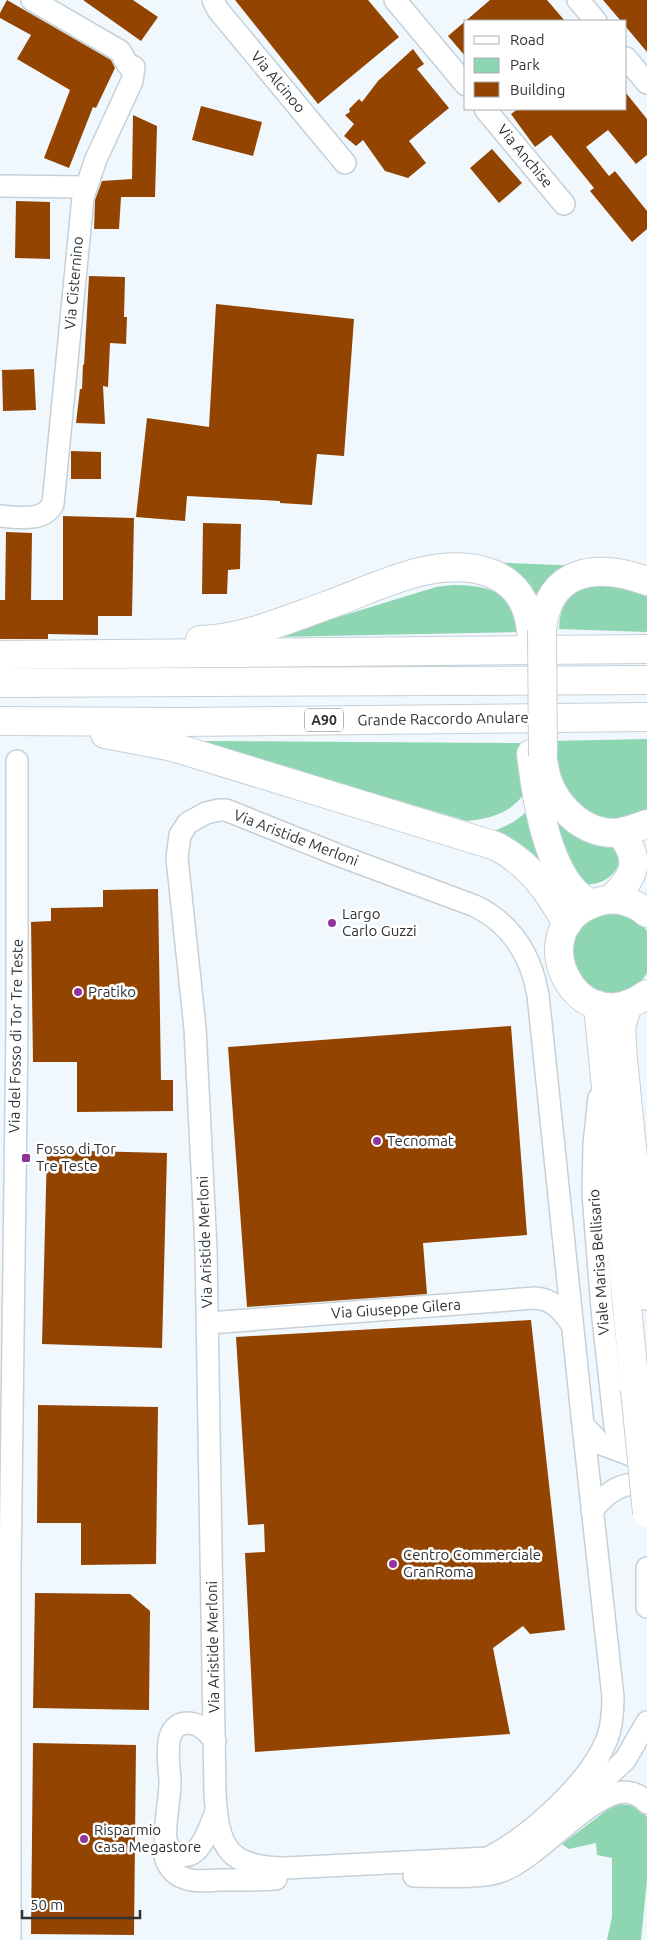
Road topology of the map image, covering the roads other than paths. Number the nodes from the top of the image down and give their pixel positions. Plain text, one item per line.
1 (32, 0) edge
2 (213, 0) edge
3 (395, 0) edge
4 (578, 0) edge
5 (595, 20) edge
6 (627, 59) edge
7 (464, 83) edge
8 (647, 83) edge
9 (486, 110) edge
10 (345, 163) dead end
11 (0, 186) edge
12 (85, 187) junction
13 (564, 204) dead end
14 (0, 516) edge
15 (647, 581) edge
16 (536, 631) junction
17 (647, 649) edge
18 (0, 654) edge
19 (77, 654) junction
20 (647, 680) edge
21 (0, 683) edge
22 (647, 717) edge
23 (38, 720) junction
24 (0, 721) edge
25 (537, 755) junction
26 (17, 761) dead end
27 (647, 824) edge
28 (620, 832) junction
29 (601, 902) junction
30 (647, 913) edge
31 (567, 924) junction
32 (638, 999) edge
33 (598, 1004) junction
34 (9, 1026) edge
35 (613, 1056) junction
36 (647, 1172) edge
37 (647, 1296) edge
38 (209, 1323) junction
39 (572, 1325) junction
40 (583, 1425) junction
41 (637, 1456) edge
42 (647, 1482) edge
43 (592, 1510) junction
44 (647, 1513) edge
45 (647, 1568) edge
46 (5, 1575) edge
47 (647, 1607) edge
48 (647, 1722) edge
49 (215, 1741) junction
50 (647, 1803) edge
51 (216, 1811) junction
52 (166, 1840) junction
53 (488, 1858) junction
54 (10, 1940) edge

1 - 12 street, Via Cisternino
2 - 10 street, Via Alcinoo
3 - 7 street
4 - 5 street
6 - 8 street
9 - 13 street, Via Anchise
11 - 12 street
12 - 14 street, Via Cisternino
15 - 16 main road
16 - 19 main road
16 - 25 main road, bridge
17 - 19 main road
18 - 19 main road
20 - 21 main road
22 - 23 main road, Grande Raccordo Anulare / A90
23 - 24 main road, Grande Raccordo Anulare / A90
23 - 31 main road
25 - 28 main road
25 - 29 main road
26 - 34 street, Via del Fosso di Tor Tre Teste
27 - 28 main road
28 - 29 main road, Viale Marisa Bellisario
29 - 30 main road
29 - 31 main road, Viale Marisa Bellisario
31 - 33 main road, Viale Marisa Bellisario
32 - 33 main road, Viale Marisa Bellisario
32 - 35 main road, Viale Marisa Bellisario
33 - 35 main road, Viale Marisa Bellisario
34 - 46 street, Via del Fosso di Tor Tre Teste
35 - 36 street, Viale Marisa Bellisario
35 - 37 main road, Viale Marisa Bellisario
35 - 41 street, Viale Marisa Bellisario
35 - 44 main road, Viale Marisa Bellisario, bridge
38 - 39 street, Via Giuseppe Gilera
38 - 39 street, Via Aristide Merloni
38 - 49 street, Via Aristide Merloni
39 - 40 street, Via Aristide Merloni
40 - 41 street
40 - 43 street, Via Aristide Merloni
42 - 43 street
43 - 53 street, Via Aristide Merloni
45 - 47 street
46 - 54 street, Via del Fosso di Tor Tre Teste
48 - 53 street
49 - 51 street, Via Aristide Merloni
49 - 52 street
50 - 52 street
51 - 52 street
51 - 53 street, Via Aristide Merloni

